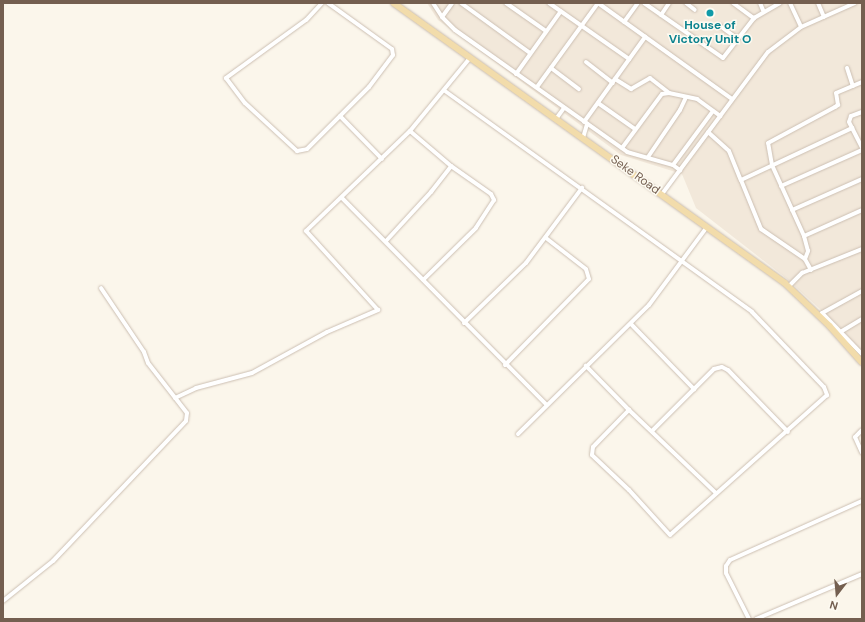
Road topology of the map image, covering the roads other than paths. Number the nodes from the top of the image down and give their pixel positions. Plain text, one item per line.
1 (322, 3) edge
2 (328, 3) edge
3 (394, 3) edge
4 (432, 3) edge
5 (452, 3) edge
6 (461, 3) edge
7 (506, 3) edge
8 (549, 3) edge
9 (598, 3) edge
10 (638, 3) edge
11 (644, 3) edge
12 (669, 3) edge
13 (686, 3) edge
14 (733, 3) edge
15 (760, 3) edge
16 (780, 3) edge
17 (790, 3) edge
18 (818, 3) edge
19 (855, 3) edge
20 (695, 10) dead end
21 (764, 10) junction
22 (561, 11) junction
23 (661, 15) junction
24 (824, 17) junction
25 (442, 18) junction
26 (754, 18) junction
27 (624, 22) junction
28 (720, 26) dead end
29 (582, 27) junction
30 (801, 27) junction
31 (546, 32) junction
32 (645, 37) junction
33 (738, 39) junction
34 (530, 53) junction
35 (470, 58) junction
36 (629, 59) junction
37 (586, 62) dead end
38 (551, 68) junction
39 (847, 68) dead end
40 (516, 74) junction
41 (614, 81) junction
42 (862, 82) edge
43 (853, 86) junction
44 (537, 87) junction
45 (578, 88) dead end
46 (445, 91) junction
47 (669, 93) junction
48 (686, 97) junction
49 (732, 99) junction
50 (598, 103) junction
51 (564, 108) junction
52 (713, 111) junction
53 (862, 112) edge
54 (340, 116) junction
55 (720, 116) junction
56 (556, 119) junction
57 (586, 123) junction
58 (852, 128) junction
59 (635, 129) junction
60 (410, 130) junction
61 (708, 132) junction
62 (583, 138) junction
63 (622, 148) junction
64 (862, 149) edge
65 (648, 157) junction
66 (382, 159) junction
67 (673, 165) junction
68 (772, 165) junction
69 (451, 166) junction
70 (680, 170) junction
71 (741, 180) junction
72 (862, 180) edge
73 (781, 186) junction
74 (582, 188) junction
75 (662, 194) junction
76 (342, 198) junction
77 (792, 210) junction
78 (862, 210) edge
79 (707, 226) junction
80 (804, 236) junction
81 (546, 238) junction
82 (386, 241) junction
83 (862, 249) edge
84 (805, 259) junction
85 (683, 260) junction
86 (811, 270) junction
87 (423, 280) junction
88 (791, 284) dead end
89 (101, 288) dead end
90 (862, 291) edge
91 (862, 319) edge
92 (464, 323) junction
93 (631, 324) junction
94 (842, 331) junction
95 (862, 354) edge
96 (862, 362) edge
97 (505, 365) junction
98 (586, 366) junction
99 (694, 389) junction
100 (175, 398) junction
101 (547, 405) junction
102 (629, 410) junction
103 (862, 430) edge
104 (652, 431) junction
105 (788, 432) junction
106 (518, 434) dead end
107 (862, 453) edge
108 (716, 493) junction
109 (862, 501) edge
110 (862, 574) edge
111 (3, 601) edge
112 (749, 619) edge
113 (756, 619) edge

1 - 54 street
2 - 54 street
3 - 35 main road, Seke Road
4 - 25 street
5 - 25 street
6 - 34 street
7 - 31 street
8 - 22 street
9 - 27 street
9 - 29 street
10 - 27 street
11 - 23 street
12 - 23 street
13 - 20 street
14 - 26 street
15 - 21 street
16 - 21 street
17 - 30 street
18 - 24 street
19 - 24 street
21 - 26 street
22 - 29 street
22 - 31 street
23 - 33 street
24 - 30 street
25 - 40 street
26 - 33 street
27 - 32 street
28 - 33 street
29 - 36 street
29 - 38 street
30 - 49 street
31 - 34 street
32 - 36 street
32 - 49 street
34 - 40 street
35 - 46 street
35 - 56 main road, Seke Road
36 - 41 street
37 - 41 street
38 - 44 street
38 - 45 street
39 - 43 street
40 - 44 street
41 - 47 street
41 - 50 street
42 - 43 street
43 - 68 street
44 - 51 street
46 - 60 street
46 - 74 street
47 - 48 street
47 - 59 street
48 - 52 street
48 - 65 street
49 - 55 street
50 - 57 street
50 - 59 street
51 - 56 street
51 - 57 street
52 - 55 street
52 - 67 street
53 - 58 street
54 - 66 street
55 - 61 street
56 - 62 main road, Seke Road
57 - 62 street
57 - 63 street
58 - 64 street
58 - 68 street
59 - 63 street
60 - 66 street
60 - 69 street
61 - 70 street
61 - 71 street
62 - 75 main road, Seke Road
63 - 65 street
64 - 73 street
65 - 67 street
66 - 76 street
67 - 70 street
68 - 71 street
68 - 73 street
69 - 82 street
69 - 87 street
70 - 75 street
71 - 84 street
72 - 77 street
73 - 77 street
74 - 81 street
74 - 85 street
75 - 79 main road, Seke Road
76 - 82 street
76 - 100 street
77 - 80 street
78 - 80 street
79 - 85 street
79 - 96 main road, Seke Road
80 - 84 street
81 - 92 street
81 - 97 street
82 - 87 street
83 - 86 street
84 - 86 street
85 - 93 street
85 - 105 street
86 - 88 street
87 - 92 street
89 - 100 street
90 - 94 street
91 - 94 street
92 - 97 street
93 - 98 street
93 - 99 street
94 - 95 street
97 - 101 street
98 - 101 street
98 - 102 street
99 - 104 street
99 - 105 street
100 - 111 street
101 - 106 street
102 - 104 street
102 - 108 street
103 - 107 street
104 - 108 street
105 - 108 street
109 - 112 street
110 - 113 street

